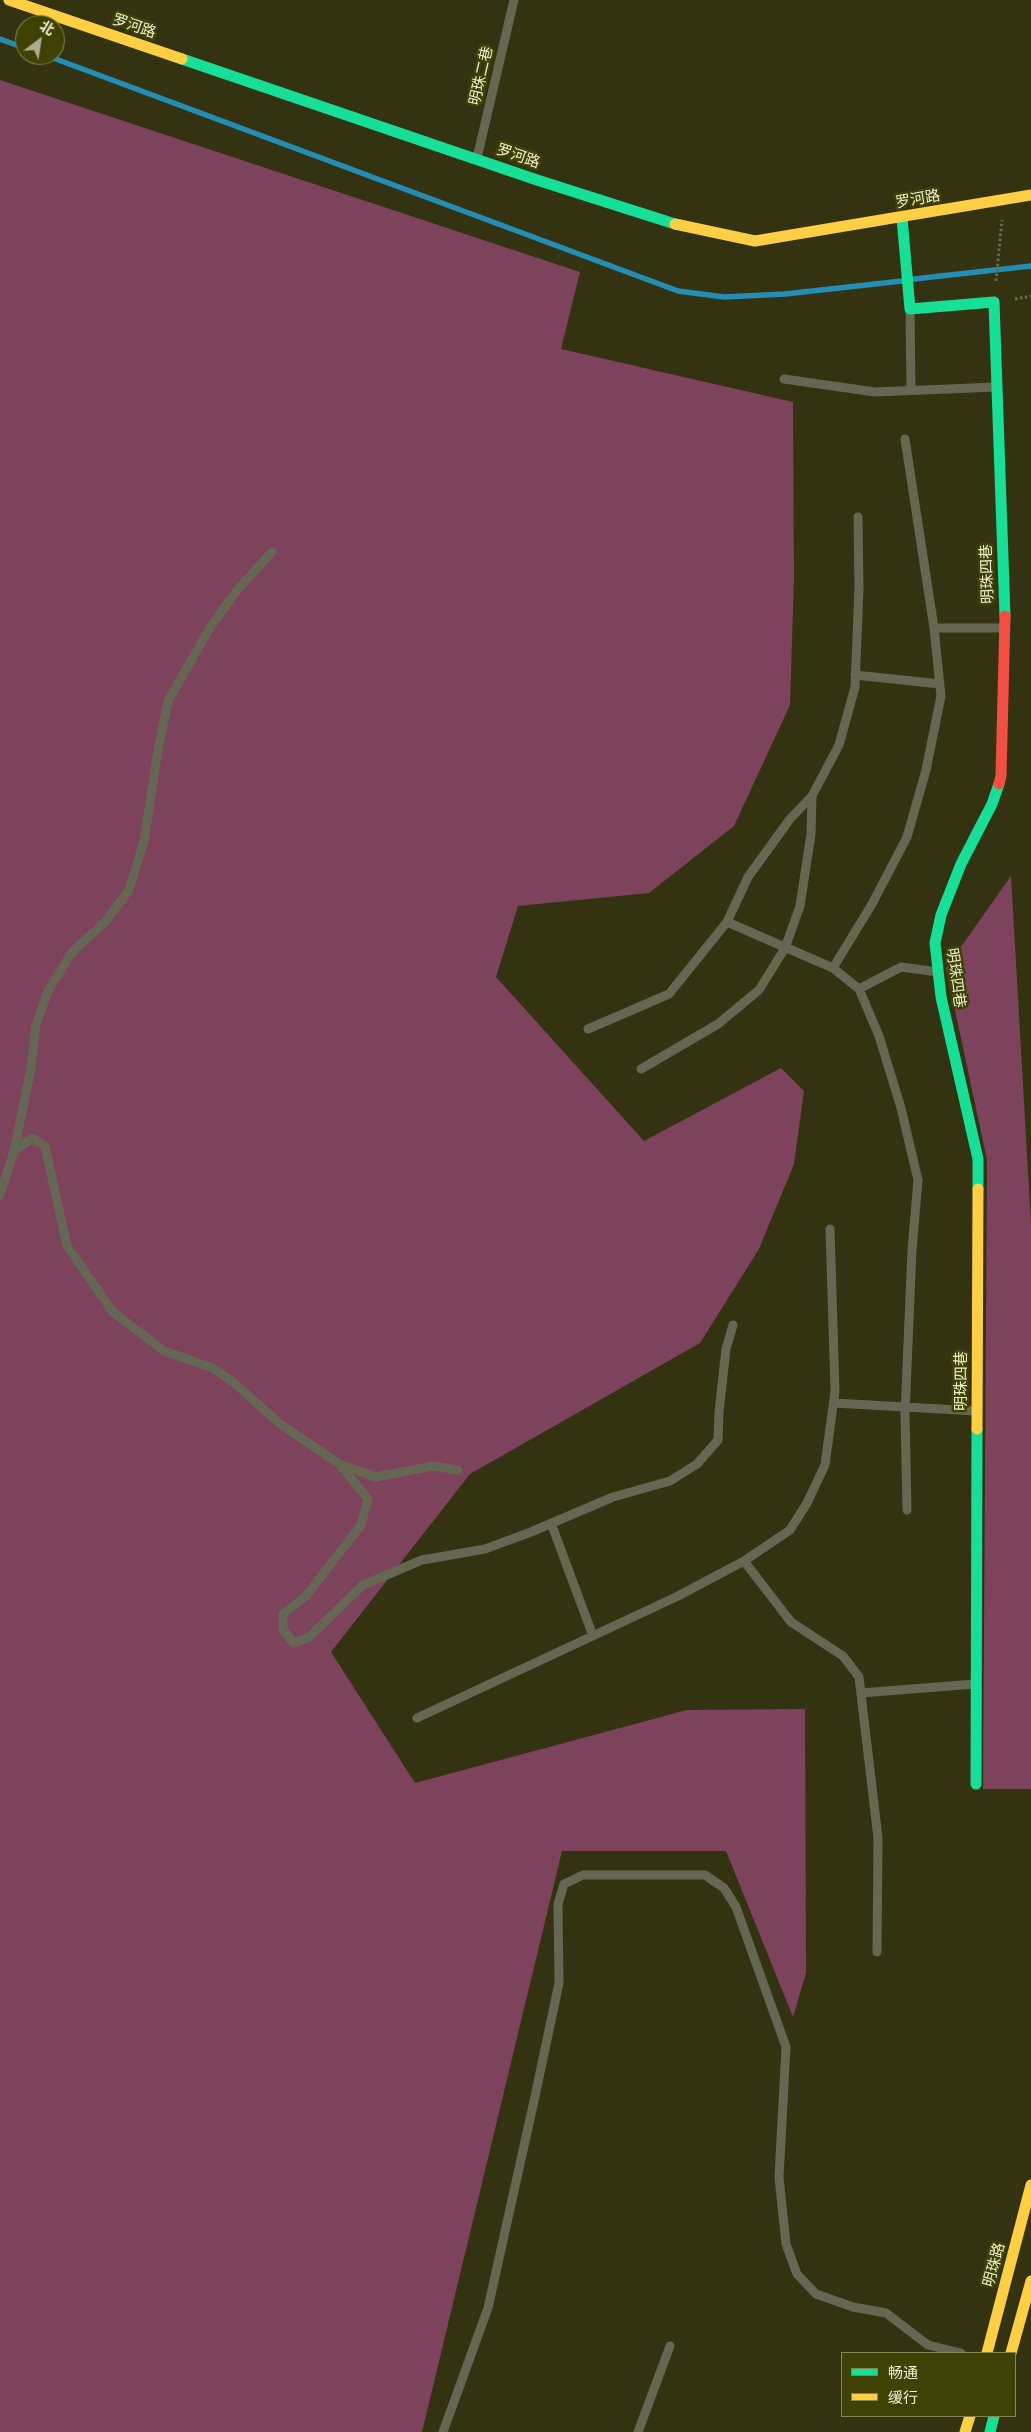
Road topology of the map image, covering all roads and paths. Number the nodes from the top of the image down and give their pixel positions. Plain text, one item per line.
1 (9, 0) edge
2 (514, 0) edge
3 (477, 158) junction
4 (1031, 195) edge
5 (1004, 200) junction
6 (902, 218) junction
7 (994, 302) junction
8 (910, 308) junction
9 (784, 379) dead end
10 (997, 387) junction
11 (910, 390) junction
12 (905, 439) dead end
13 (858, 517) dead end
14 (272, 552) dead end
15 (934, 628) junction
16 (1004, 628) junction
17 (855, 676) junction
18 (940, 684) junction
19 (812, 796) junction
20 (726, 922) junction
21 (785, 948) junction
22 (833, 968) junction
23 (938, 972) junction
24 (859, 989) junction
25 (588, 1029) dead end
26 (641, 1069) dead end
27 (14, 1151) junction
28 (0, 1195) edge
29 (830, 1229) dead end
30 (733, 1325) dead end
31 (834, 1403) junction
32 (906, 1407) junction
33 (977, 1411) junction
34 (339, 1464) junction
35 (458, 1470) dead end
36 (907, 1510) dead end
37 (551, 1523) junction
38 (744, 1561) junction
39 (593, 1636) junction
40 (976, 1684) junction
41 (860, 1694) junction
42 (417, 1718) dead end
43 (976, 1784) dead end
44 (877, 1952) dead end
45 (1031, 2185) edge
46 (1031, 2281) edge
47 (670, 2346) dead end
48 (957, 2352) edge
49 (986, 2352) edge
50 (1011, 2352) edge
51 (970, 2417) edge
52 (994, 2417) edge
53 (443, 2432) edge
54 (638, 2432) edge
55 (965, 2432) edge
56 (990, 2432) edge

1 - 3 street, 罗河路
2 - 3 lane, 明珠二巷
3 - 6 street, 罗河路
4 - 5 street, 罗河路
5 - 6 street, 罗河路
5 - 7 path
6 - 8 street
7 - 8 street
7 - 10 street, 明珠四巷
8 - 11 lane
9 - 11 lane
10 - 11 lane
10 - 16 street, 明珠四巷
12 - 15 lane
13 - 17 lane
14 - 27 lane
15 - 16 lane
15 - 18 lane
16 - 23 street, 明珠四巷
17 - 18 lane
17 - 19 lane
18 - 22 lane
19 - 20 lane
19 - 21 lane
20 - 21 lane
20 - 25 lane
21 - 22 lane
21 - 26 lane
22 - 24 lane
23 - 24 lane
23 - 33 street, 明珠四巷
24 - 32 lane
27 - 28 lane
27 - 34 lane
29 - 31 lane
30 - 37 lane
31 - 32 lane
31 - 38 lane
32 - 33 lane
32 - 36 lane
33 - 40 street, 明珠四巷
34 - 35 lane
34 - 37 lane
37 - 39 lane
38 - 39 lane
38 - 41 lane
39 - 42 lane
40 - 41 lane
40 - 43 street, 明珠四巷
41 - 44 lane
45 - 49 street, 明珠路
46 - 50 street
47 - 54 lane
48 - 53 lane
51 - 55 street
52 - 56 street

